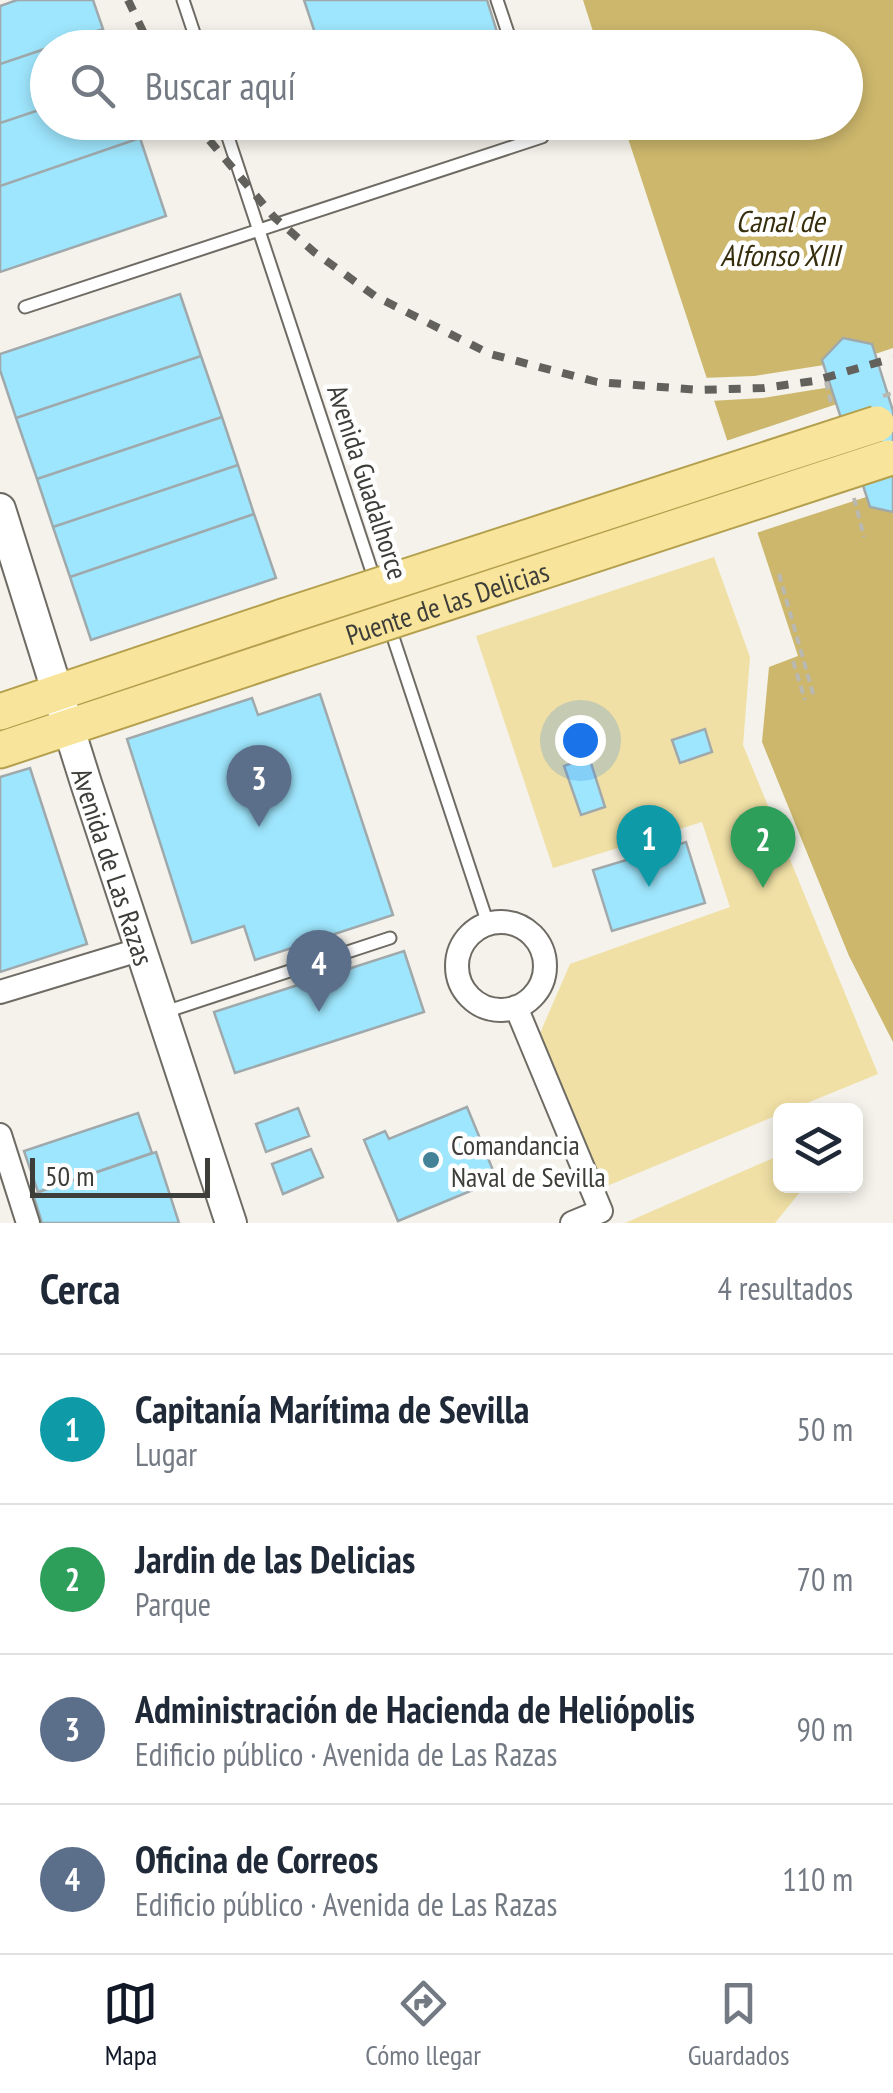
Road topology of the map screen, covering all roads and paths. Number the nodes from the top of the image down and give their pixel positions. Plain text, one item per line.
1 (183, 0) edge
2 (497, 0) edge
3 (192, 30) edge
4 (507, 30) edge
5 (229, 140) edge
6 (533, 140) edge
7 (258, 230) junction
8 (25, 307) dead end
9 (893, 418) edge
10 (893, 456) edge
11 (0, 509) edge
12 (778, 574) dead end
13 (381, 600) dead end
14 (387, 618) dead end
15 (793, 661) dead end
16 (59, 693) junction
17 (814, 697) dead end
18 (805, 700) dead end
19 (1, 711) edge
20 (69, 728) junction
21 (0, 750) edge
22 (488, 924) junction
23 (390, 938) dead end
24 (142, 949) junction
25 (0, 992) edge
26 (516, 1007) junction
27 (161, 1013) junction
28 (0, 1135) edge
29 (28, 1223) edge
30 (231, 1223) edge
31 (572, 1223) edge

1 - 3 lane
2 - 4 lane
5 - 7 lane, Avenida Guadalhorce
6 - 7 lane
7 - 8 lane
7 - 13 lane, Avenida Guadalhorce
9 - 16 main road, Puente de las Delicias, bridge
10 - 20 main road, Puente de las Delicias, bridge
11 - 16 main road, Avenida de Las Razas
12 - 17 path
14 - 22 lane, Avenida Guadalhorce
15 - 18 path
16 - 19 main road, Puente de las Delicias
16 - 20 main road, Avenida de Las Razas
20 - 21 main road, Puente de las Delicias
20 - 24 main road, Avenida de Las Razas
22 - 26 street
22 - 26 street
23 - 27 lane
24 - 25 street
24 - 27 main road, Avenida de Las Razas
26 - 31 street
27 - 30 main road, Avenida de Las Razas
28 - 29 street

